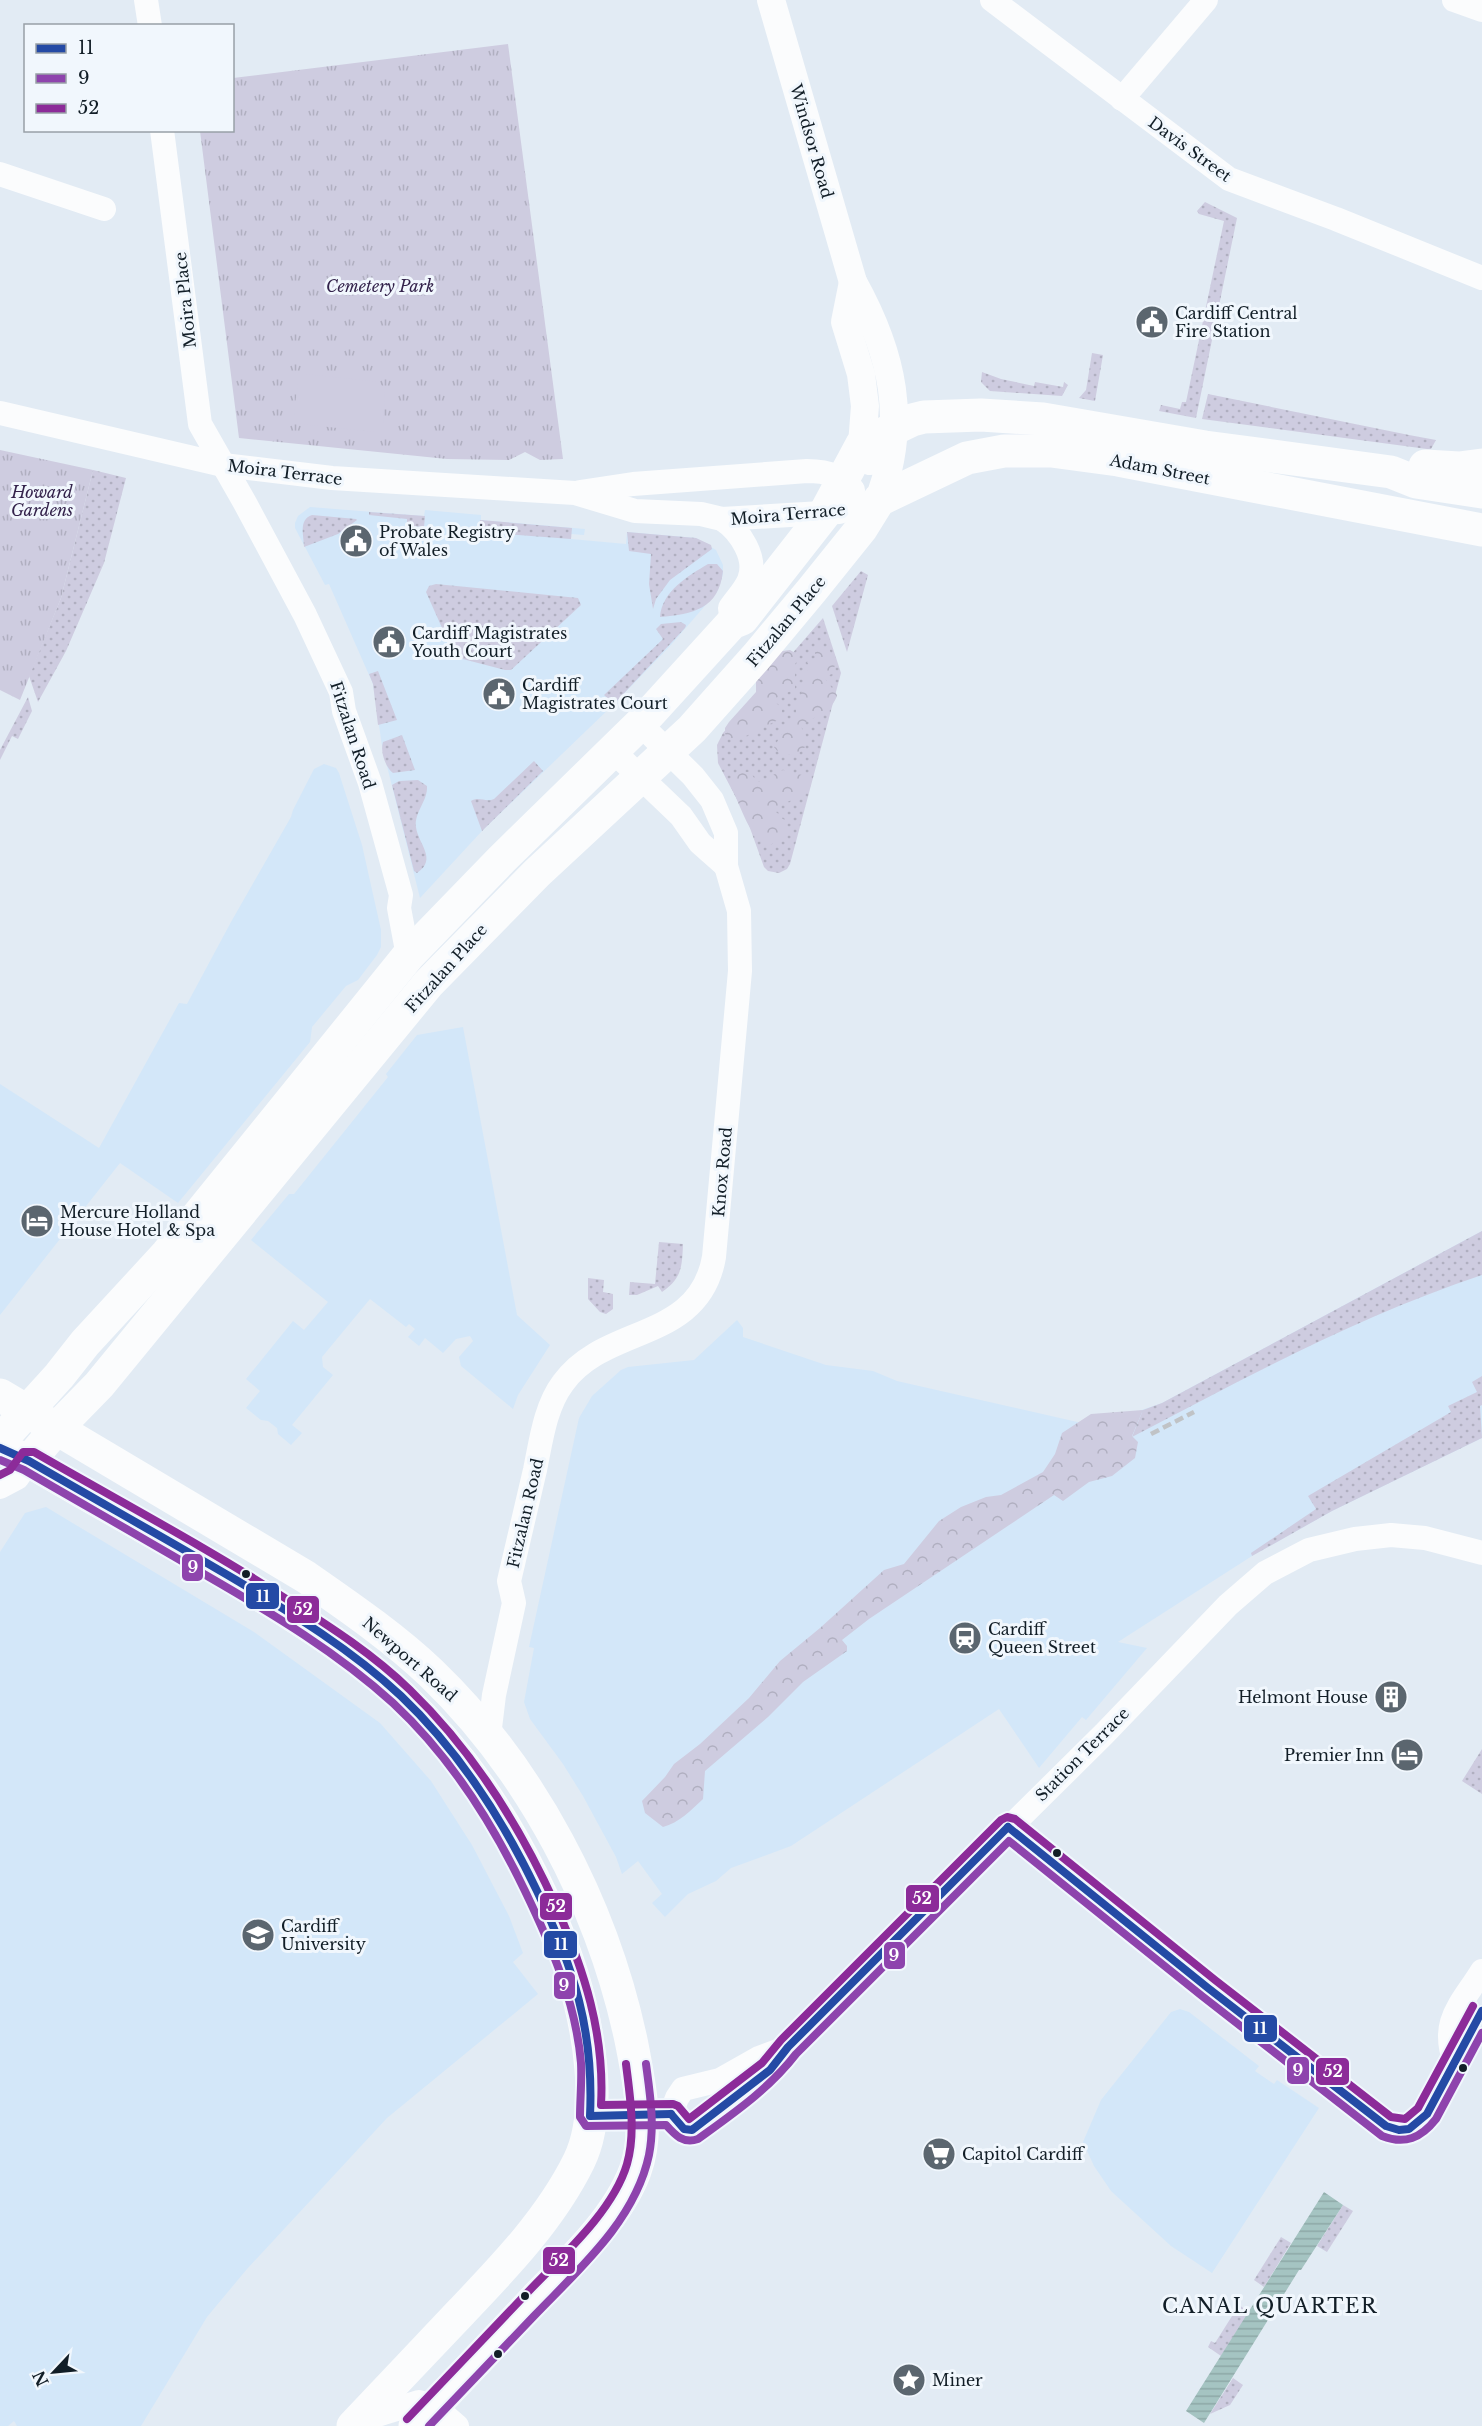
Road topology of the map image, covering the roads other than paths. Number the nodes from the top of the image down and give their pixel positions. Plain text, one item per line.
1 (146, 0) edge
2 (771, 0) edge
3 (992, 0) edge
4 (1206, 0) edge
5 (1454, 0) edge
6 (1482, 10) edge
7 (150, 24) edge
8 (1122, 99) junction
9 (162, 132) edge
10 (0, 174) edge
11 (104, 209) dead end
12 (1482, 278) edge
13 (853, 282) junction
14 (0, 413) edge
15 (896, 428) junction
16 (862, 444) junction
17 (223, 465) junction
18 (1482, 465) edge
19 (807, 471) junction
20 (1391, 472) junction
21 (1482, 492) edge
22 (574, 493) junction
23 (867, 498) junction
24 (825, 513) junction
25 (722, 519) junction
26 (1482, 530) edge
27 (732, 622) junction
28 (640, 724) junction
29 (613, 751) junction
30 (669, 752) junction
31 (640, 778) junction
32 (726, 867) junction
33 (408, 956) junction
34 (554, 1398) joint
35 (13, 1403) edge
36 (56, 1429) junction
37 (0, 1441) edge
38 (14, 1455) edge
39 (0, 1487) edge
40 (1482, 1553) edge
41 (489, 1736) junction
42 (1008, 1827) junction
43 (1482, 1971) edge
44 (788, 2047) junction
45 (657, 2115) junction
46 (590, 2116) junction
47 (435, 2419) edge
48 (356, 2423) edge

1 - 7 street
2 - 13 street, Windsor Road
3 - 8 street, Davis Street
4 - 8 street
5 - 6 street
8 - 12 street, Davis Street
9 - 17 street, Moira Place
10 - 11 street
13 - 15 street, Windsor Road
13 - 16 street, Windsor Road
14 - 17 street, Moira Terrace
15 - 16 main road
15 - 20 main road, Adam Street
15 - 23 street, Windsor Road
16 - 19 street, Moira Terrace
16 - 23 main road, Fitzalan Place
17 - 22 street, Moira Terrace
17 - 33 street, Fitzalan Road
18 - 20 main road
19 - 22 street, Moira Terrace
19 - 23 street, Moira Terrace
20 - 21 main road, Adam Street
22 - 25 street, Moira Terrace
23 - 24 main road, Fitzalan Place
23 - 26 main road, Adam Street
23 - 30 main road, Fitzalan Place
24 - 25 street, Moira Terrace
24 - 27 main road, Fitzalan Place
25 - 27 street, Fitzalan Place
27 - 28 main road, Fitzalan Place
28 - 29 main road, Fitzalan Place
28 - 30 street, Knox Road
29 - 31 street
29 - 33 main road, Fitzalan Place
30 - 31 main road, Fitzalan Place
30 - 32 street, Knox Road
31 - 32 street
31 - 36 main road, Fitzalan Place
32 - 34 street, Knox Road
33 - 35 main road, Fitzalan Place
34 - 41 street, Fitzalan Road
35 - 36 main road, Newport Road
35 - 37 main road, Fitzalan Place
36 - 38 main road, Fitzalan Place
36 - 41 main road, Newport Road
38 - 39 street
38 - 46 main road, Newport Road
40 - 42 street, Station Terrace
41 - 45 main road, Newport Road
42 - 43 street
42 - 44 street, Station Terrace
44 - 45 street, Station Terrace
44 - 45 street, Station Terrace
45 - 46 street, Station Terrace
45 - 47 main road, Newport Road
46 - 48 main road, Newport Road
47 - 48 street

